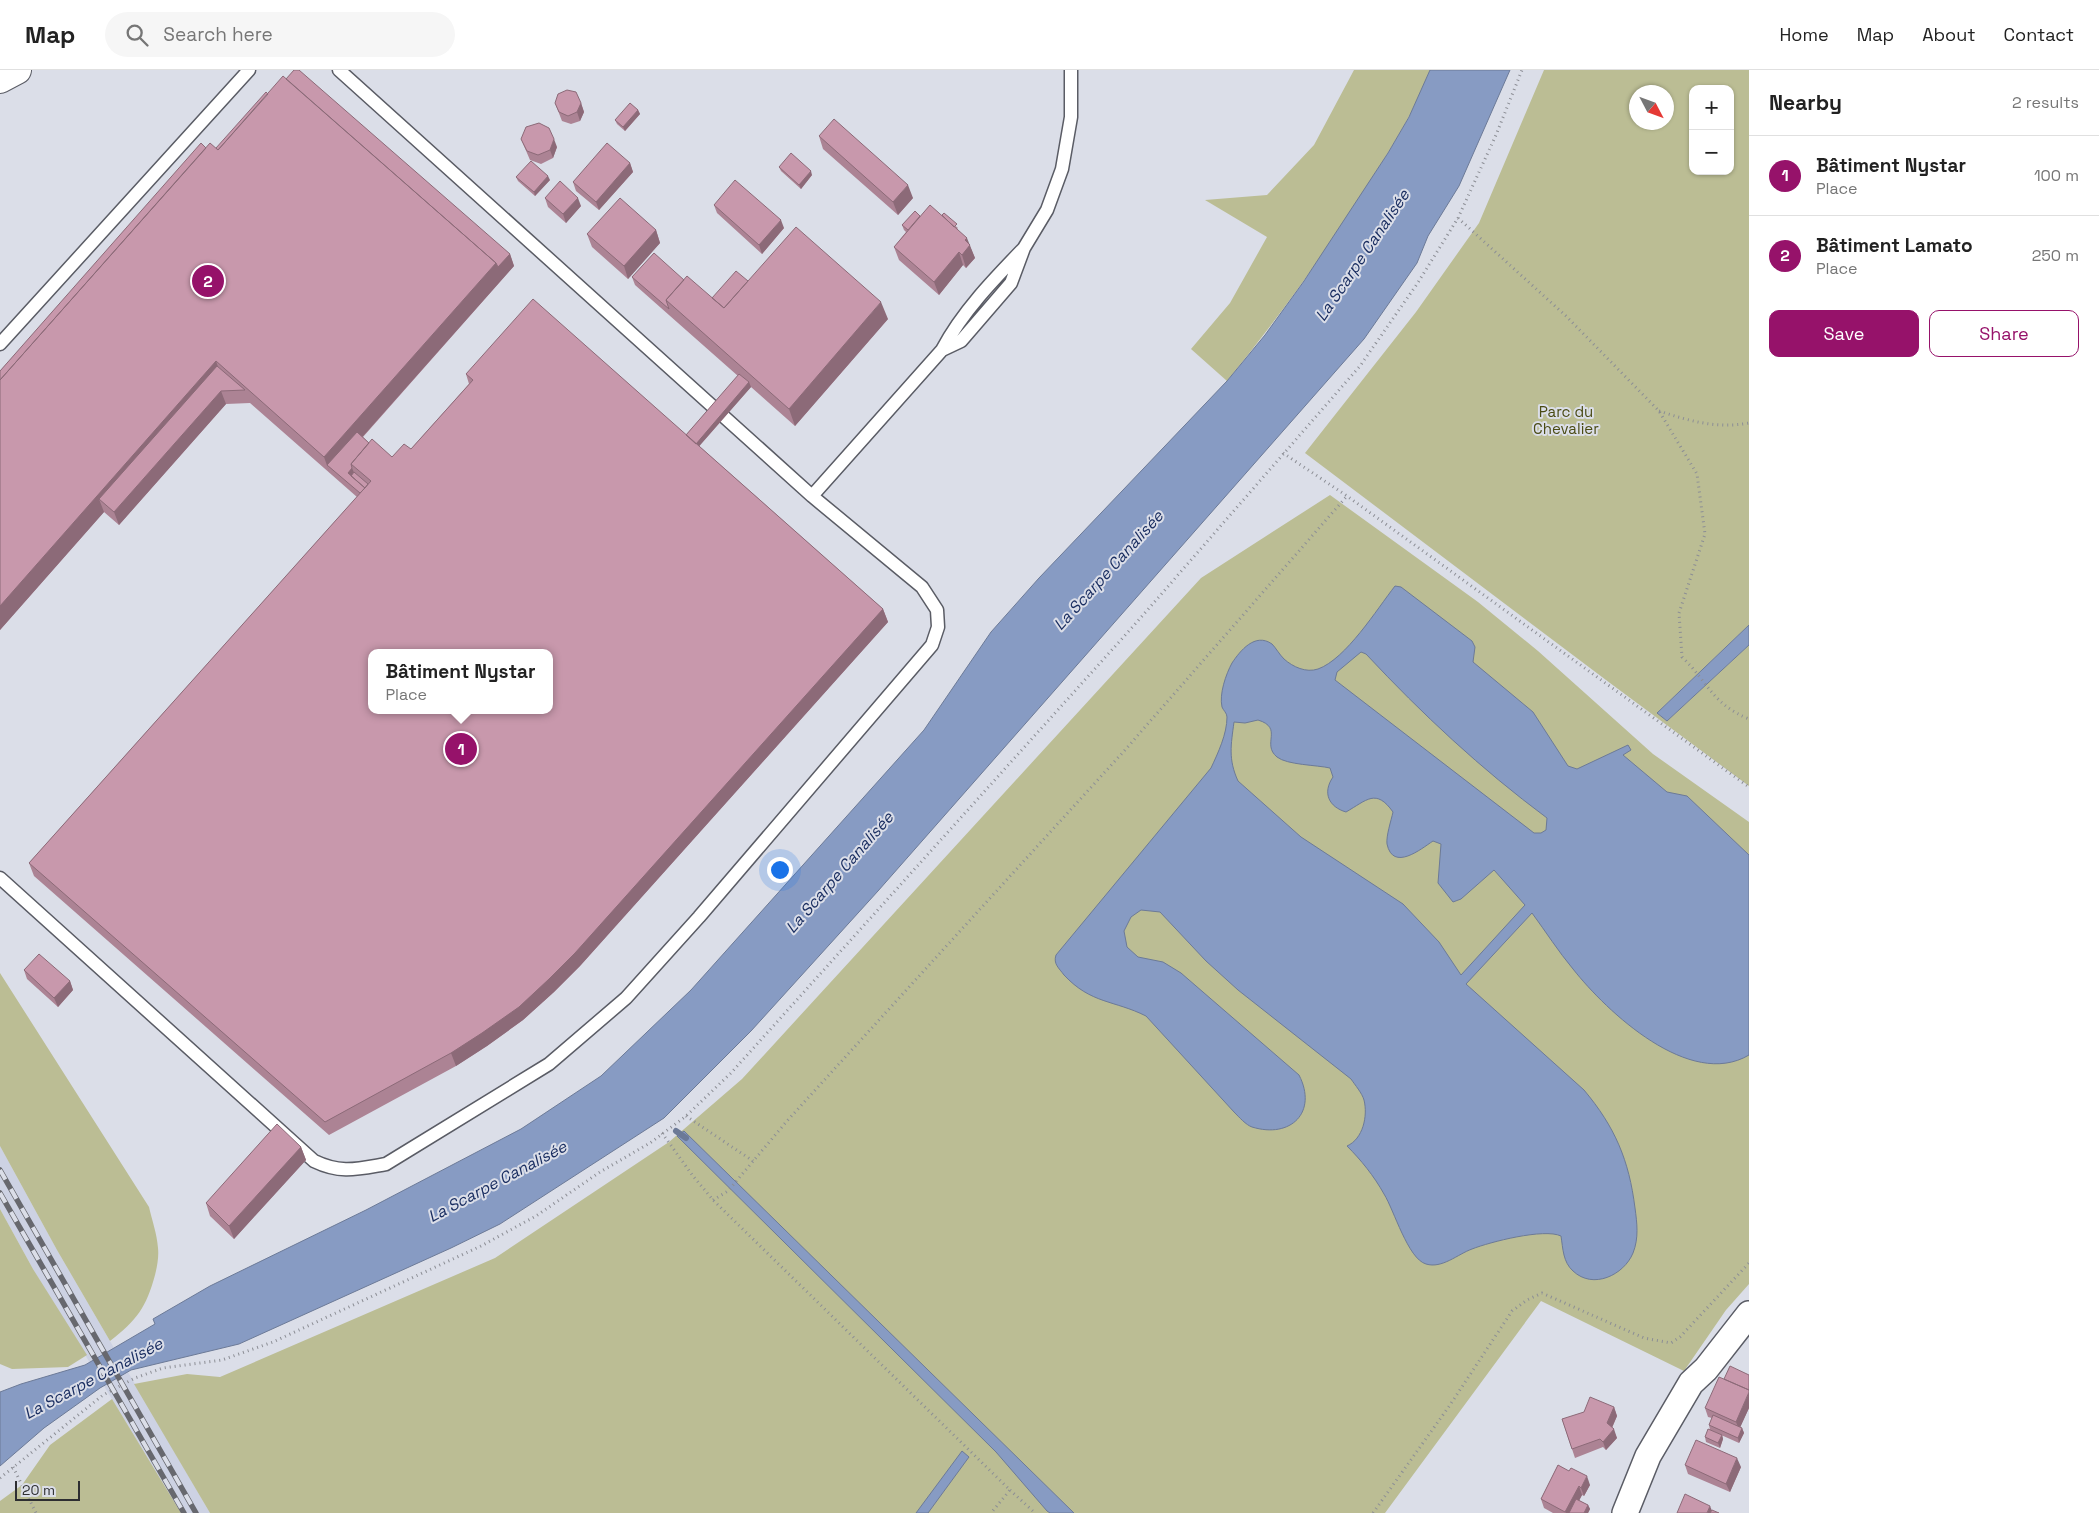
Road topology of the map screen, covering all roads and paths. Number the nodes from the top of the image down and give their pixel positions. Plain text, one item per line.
1 (18, 70) edge
2 (249, 70) edge
3 (339, 70) edge
4 (1070, 70) edge
5 (1522, 70) edge
6 (0, 79) edge
7 (1458, 218) junction
8 (0, 344) edge
9 (1659, 411) junction
10 (1749, 423) edge
11 (1283, 453) junction
12 (812, 496) junction
13 (1347, 496) junction
14 (1749, 719) edge
15 (1749, 787) edge
16 (0, 878) edge
17 (686, 1116) junction
18 (662, 1133) junction
19 (753, 1161) junction
20 (713, 1200) junction
21 (1749, 1263) edge
22 (1749, 1314) edge
23 (13, 1467) junction
24 (0, 1478) edge
25 (1010, 1490) junction
26 (36, 1513) edge
27 (991, 1513) edge
28 (1035, 1513) edge
29 (1373, 1513) edge
30 (1625, 1513) edge

1 - 6 street
2 - 8 lane
3 - 12 lane
4 - 12 lane
5 - 7 path
7 - 9 path
7 - 11 path
9 - 10 path
9 - 14 path
11 - 13 path
11 - 17 path
12 - 16 lane
13 - 15 path
13 - 19 path
17 - 18 path
17 - 19 path
18 - 20 path
18 - 23 path
19 - 20 path
20 - 25 path
21 - 29 path
22 - 30 street
23 - 24 path
23 - 26 path
25 - 27 path
25 - 28 path

